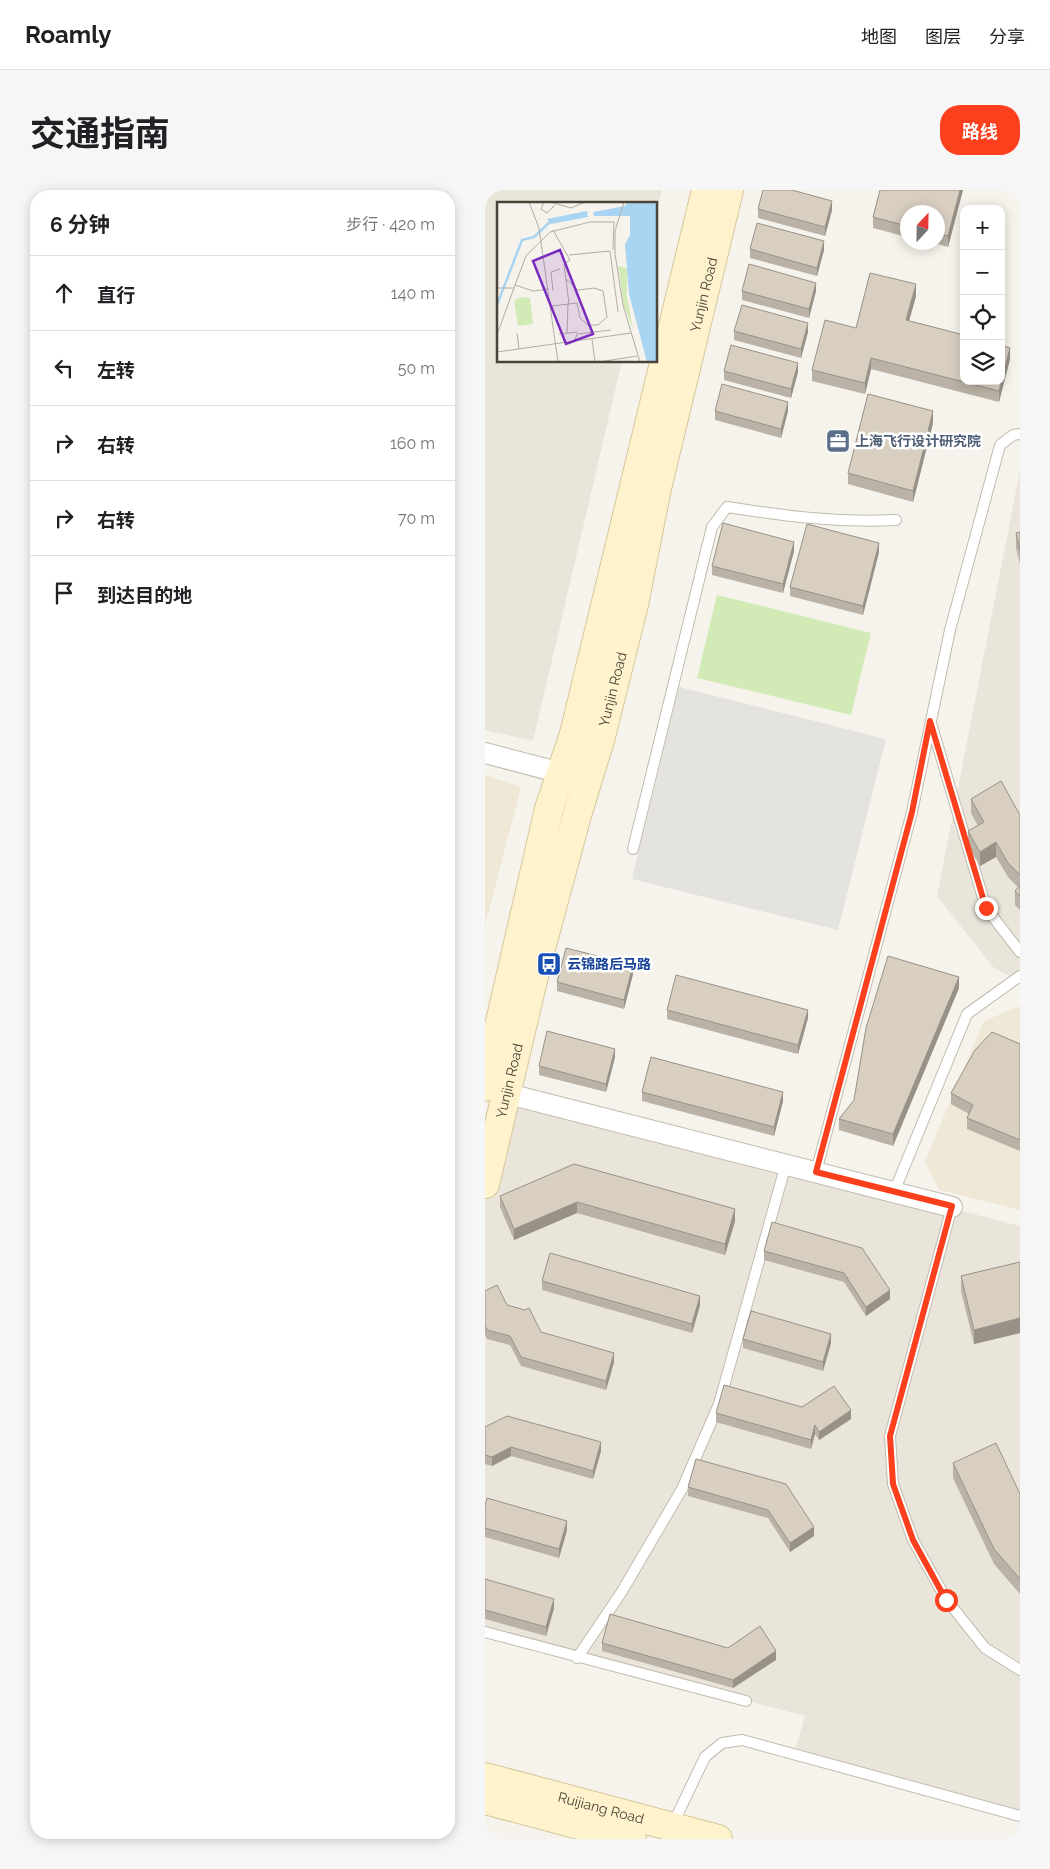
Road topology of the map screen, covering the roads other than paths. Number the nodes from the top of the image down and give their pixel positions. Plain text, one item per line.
1 (705, 190) edge
2 (729, 190) edge
3 (1020, 434) edge
4 (896, 520) dead end
5 (930, 721) junction
6 (485, 753) edge
7 (561, 773) junction
8 (588, 780) junction
9 (633, 849) dead end
10 (1020, 952) edge
11 (1020, 976) edge
12 (496, 1090) edge
13 (786, 1164) junction
14 (816, 1172) junction
15 (485, 1184) edge
16 (894, 1192) junction
17 (952, 1206) joint
18 (485, 1632) edge
19 (577, 1658) junction
20 (1020, 1670) edge
21 (746, 1701) dead end
22 (485, 1777) edge
23 (485, 1800) edge
24 (1020, 1816) edge
25 (672, 1827) junction
26 (632, 1839) edge
27 (718, 1839) edge

1 - 7 main road, Yunjin Road
2 - 8 main road, Yunjin Road
3 - 5 lane
4 - 9 lane
5 - 10 lane
5 - 14 lane
6 - 7 street
7 - 8 street
7 - 12 main road, Yunjin Road
8 - 12 main road, Yunjin Road
11 - 16 lane
12 - 13 street
12 - 15 main road, Yunjin Road
13 - 14 street
13 - 19 lane
14 - 16 street
16 - 17 street
17 - 20 lane
18 - 19 lane
19 - 21 lane
22 - 25 main road, Ruijiang Road
23 - 26 main road, Ruijiang Road
24 - 25 lane
25 - 27 main road, Ruijiang Road

